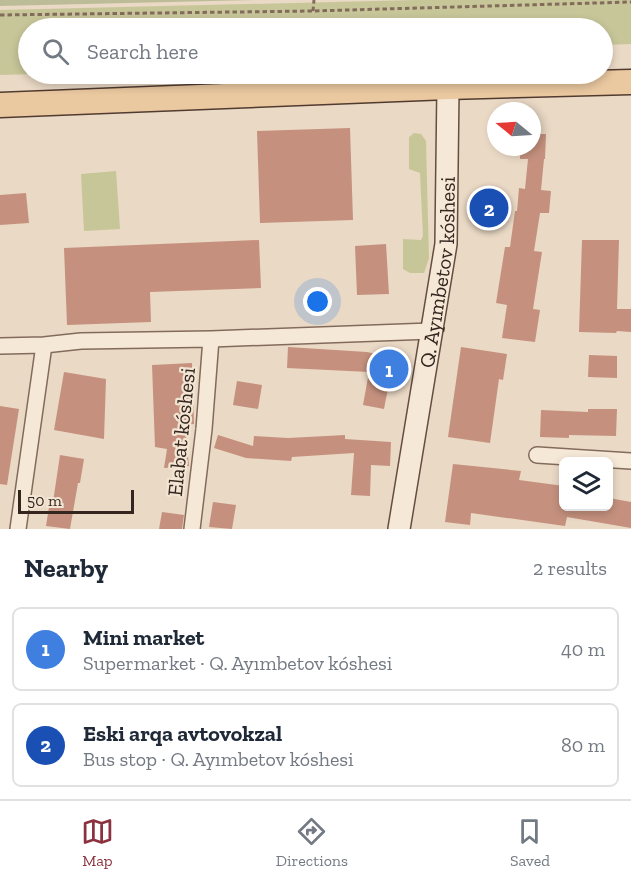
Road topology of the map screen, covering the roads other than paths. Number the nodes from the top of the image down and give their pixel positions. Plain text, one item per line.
1 (613, 82) edge
2 (631, 82) edge
3 (558, 84) edge
4 (448, 87) junction
5 (0, 105) edge
6 (431, 331) junction
7 (211, 339) junction
8 (44, 345) junction
9 (0, 346) edge
10 (537, 455) dead end
11 (631, 461) edge
12 (18, 529) edge
13 (192, 529) edge
14 (399, 529) edge

1 - 2 main road
3 - 4 main road
4 - 5 main road
4 - 6 street, Q. Ayımbetov kóshesi
6 - 7 street
6 - 14 street, Q. Ayımbetov kóshesi
7 - 8 street
7 - 13 street, Elabat kóshesi
8 - 9 street
8 - 12 street
10 - 11 street

